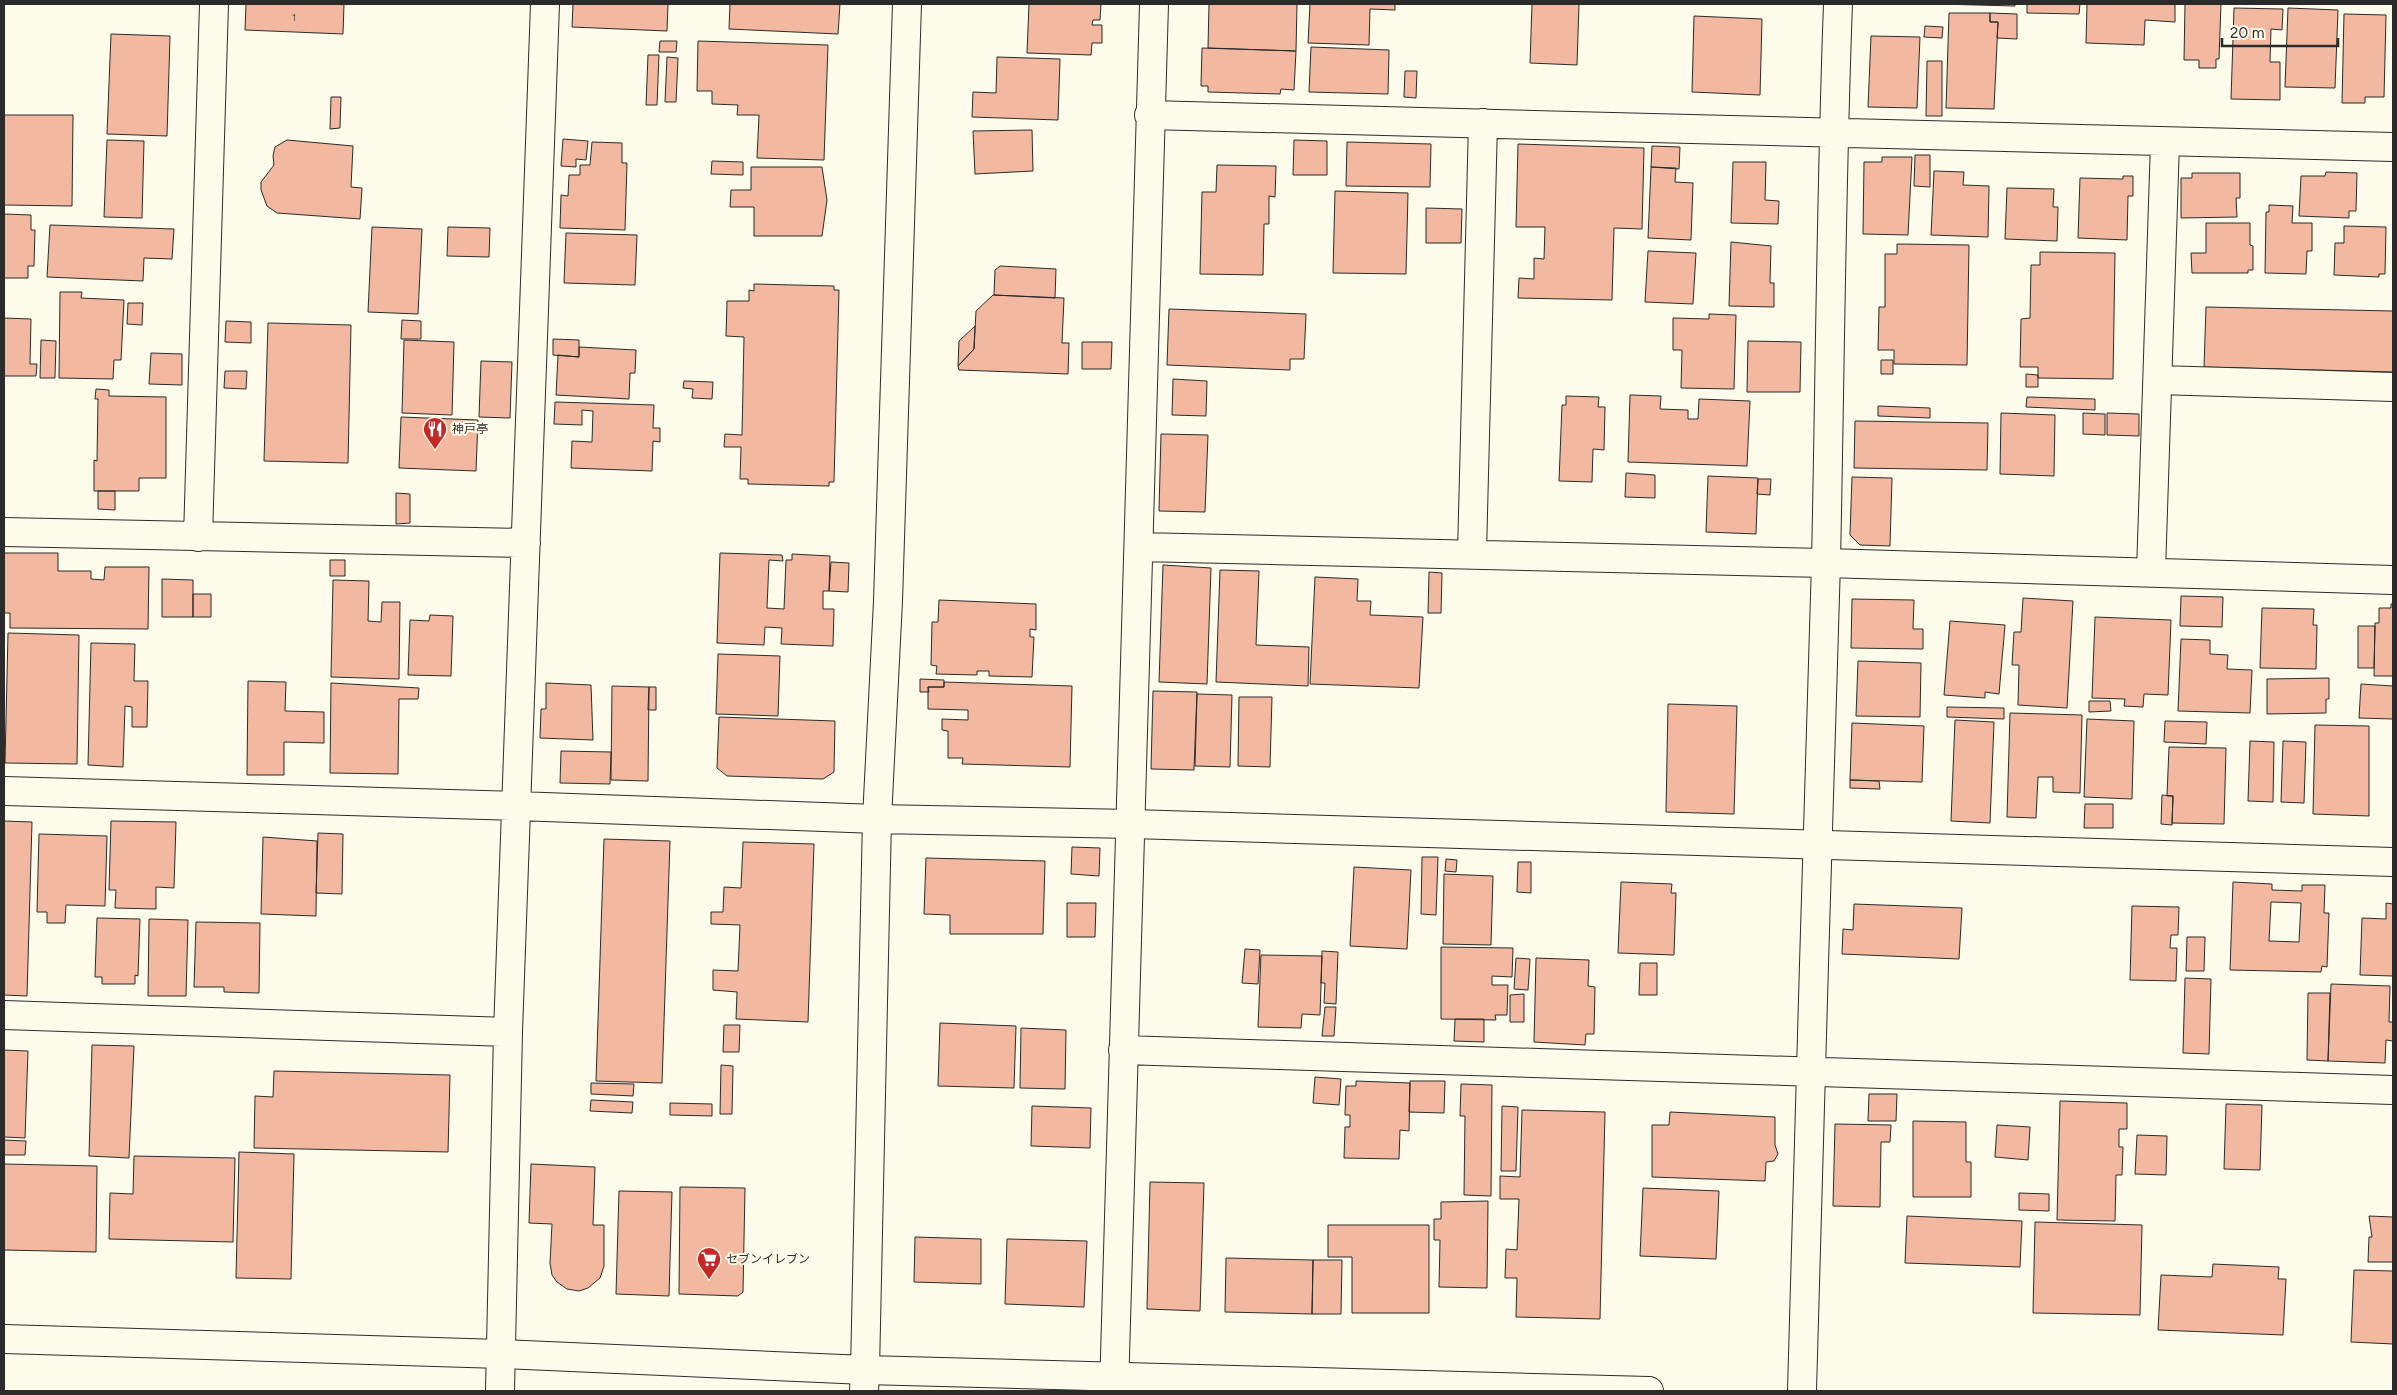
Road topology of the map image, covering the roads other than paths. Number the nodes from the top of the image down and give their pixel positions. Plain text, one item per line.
1 (214, 4) edge
2 (545, 4) edge
3 (907, 4) edge
4 (1154, 4) edge
5 (1838, 4) edge
6 (1150, 114) junction
7 (1483, 123) junction
8 (1833, 133) junction
9 (2164, 142) junction
10 (2393, 147) edge
11 (2158, 380) junction
12 (2393, 387) edge
13 (4, 532) edge
14 (198, 537) junction
15 (526, 543) junction
16 (1139, 547) junction
17 (1472, 554) junction
18 (1826, 563) junction
19 (2151, 572) junction
20 (2393, 580) edge
21 (4, 792) edge
22 (517, 806) junction
23 (877, 819) junction
24 (1132, 824) junction
25 (1818, 845) junction
26 (2393, 862) edge
27 (4, 1016) edge
28 (508, 1032) junction
29 (1123, 1050) junction
30 (1809, 1072) junction
31 (2393, 1090) edge
32 (4, 1338) edge
33 (501, 1354) junction
34 (864, 1381) edge
35 (1114, 1384) edge
36 (500, 1391) edge
37 (1649, 1391) edge
38 (1802, 1391) edge

1 - 14 street
2 - 15 street
3 - 23 street
4 - 6 street
5 - 8 street
6 - 7 street
6 - 16 street
7 - 8 street
7 - 17 street
8 - 9 street
8 - 18 street
9 - 10 street
9 - 11 street
11 - 12 street
11 - 19 street
13 - 14 street
14 - 15 street
15 - 22 street
16 - 17 street
16 - 24 street
17 - 18 street
18 - 19 street
18 - 25 street
19 - 20 street
21 - 22 street
22 - 23 street
22 - 28 street
23 - 24 street
23 - 34 street
24 - 25 street
24 - 29 street
25 - 26 street
25 - 30 street
27 - 28 street
28 - 33 street
29 - 30 street
29 - 35 street
30 - 31 street
30 - 38 street
32 - 33 street
33 - 34 street
33 - 36 street
34 - 35 street
35 - 37 street

